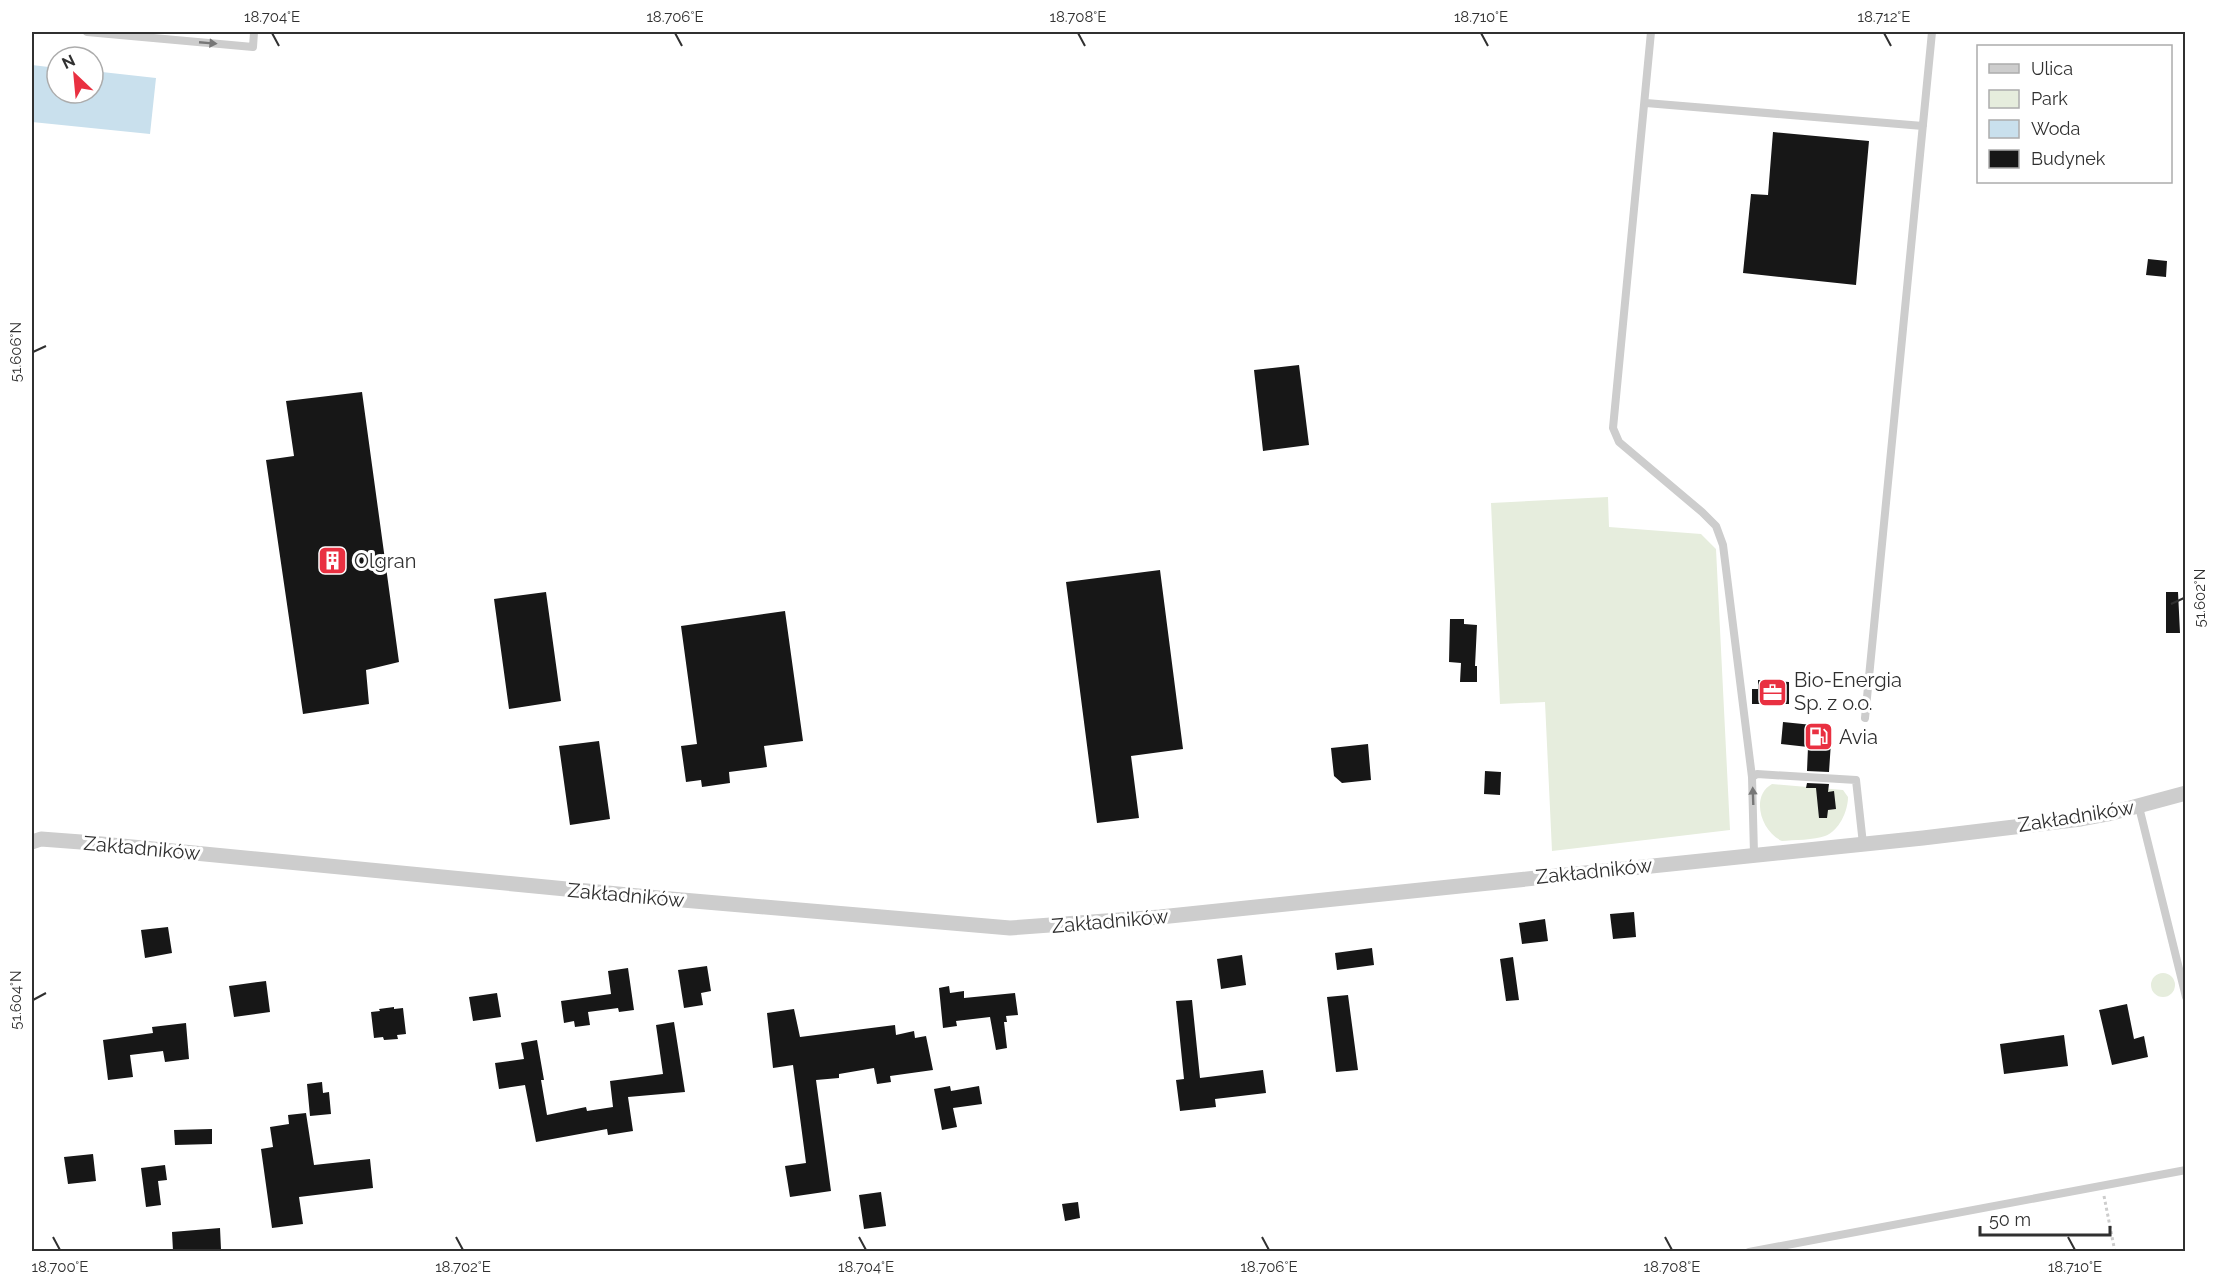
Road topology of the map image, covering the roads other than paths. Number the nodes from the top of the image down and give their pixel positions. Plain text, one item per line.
1 (87, 32) edge
2 (254, 32) edge
3 (1651, 32) edge
4 (1932, 32) edge
5 (1646, 103) junction
6 (1923, 126) junction
7 (1865, 718) dead end
8 (1752, 777) junction
9 (2186, 793) edge
10 (2139, 807) junction
11 (32, 842) edge
12 (1863, 844) junction
13 (1754, 854) junction
14 (2186, 997) edge
15 (2186, 1170) edge
16 (1749, 1251) edge

1 -> 2 lane
3 - 5 lane
4 - 6 lane
5 - 6 lane
5 - 8 lane
6 - 7 lane
8 - 12 lane
13 -> 8 lane
9 - 10 street, Zakładników
10 - 12 street, Zakładników
10 - 14 lane
11 - 13 street, Zakładników
12 - 13 street, Zakładników
15 - 16 lane

